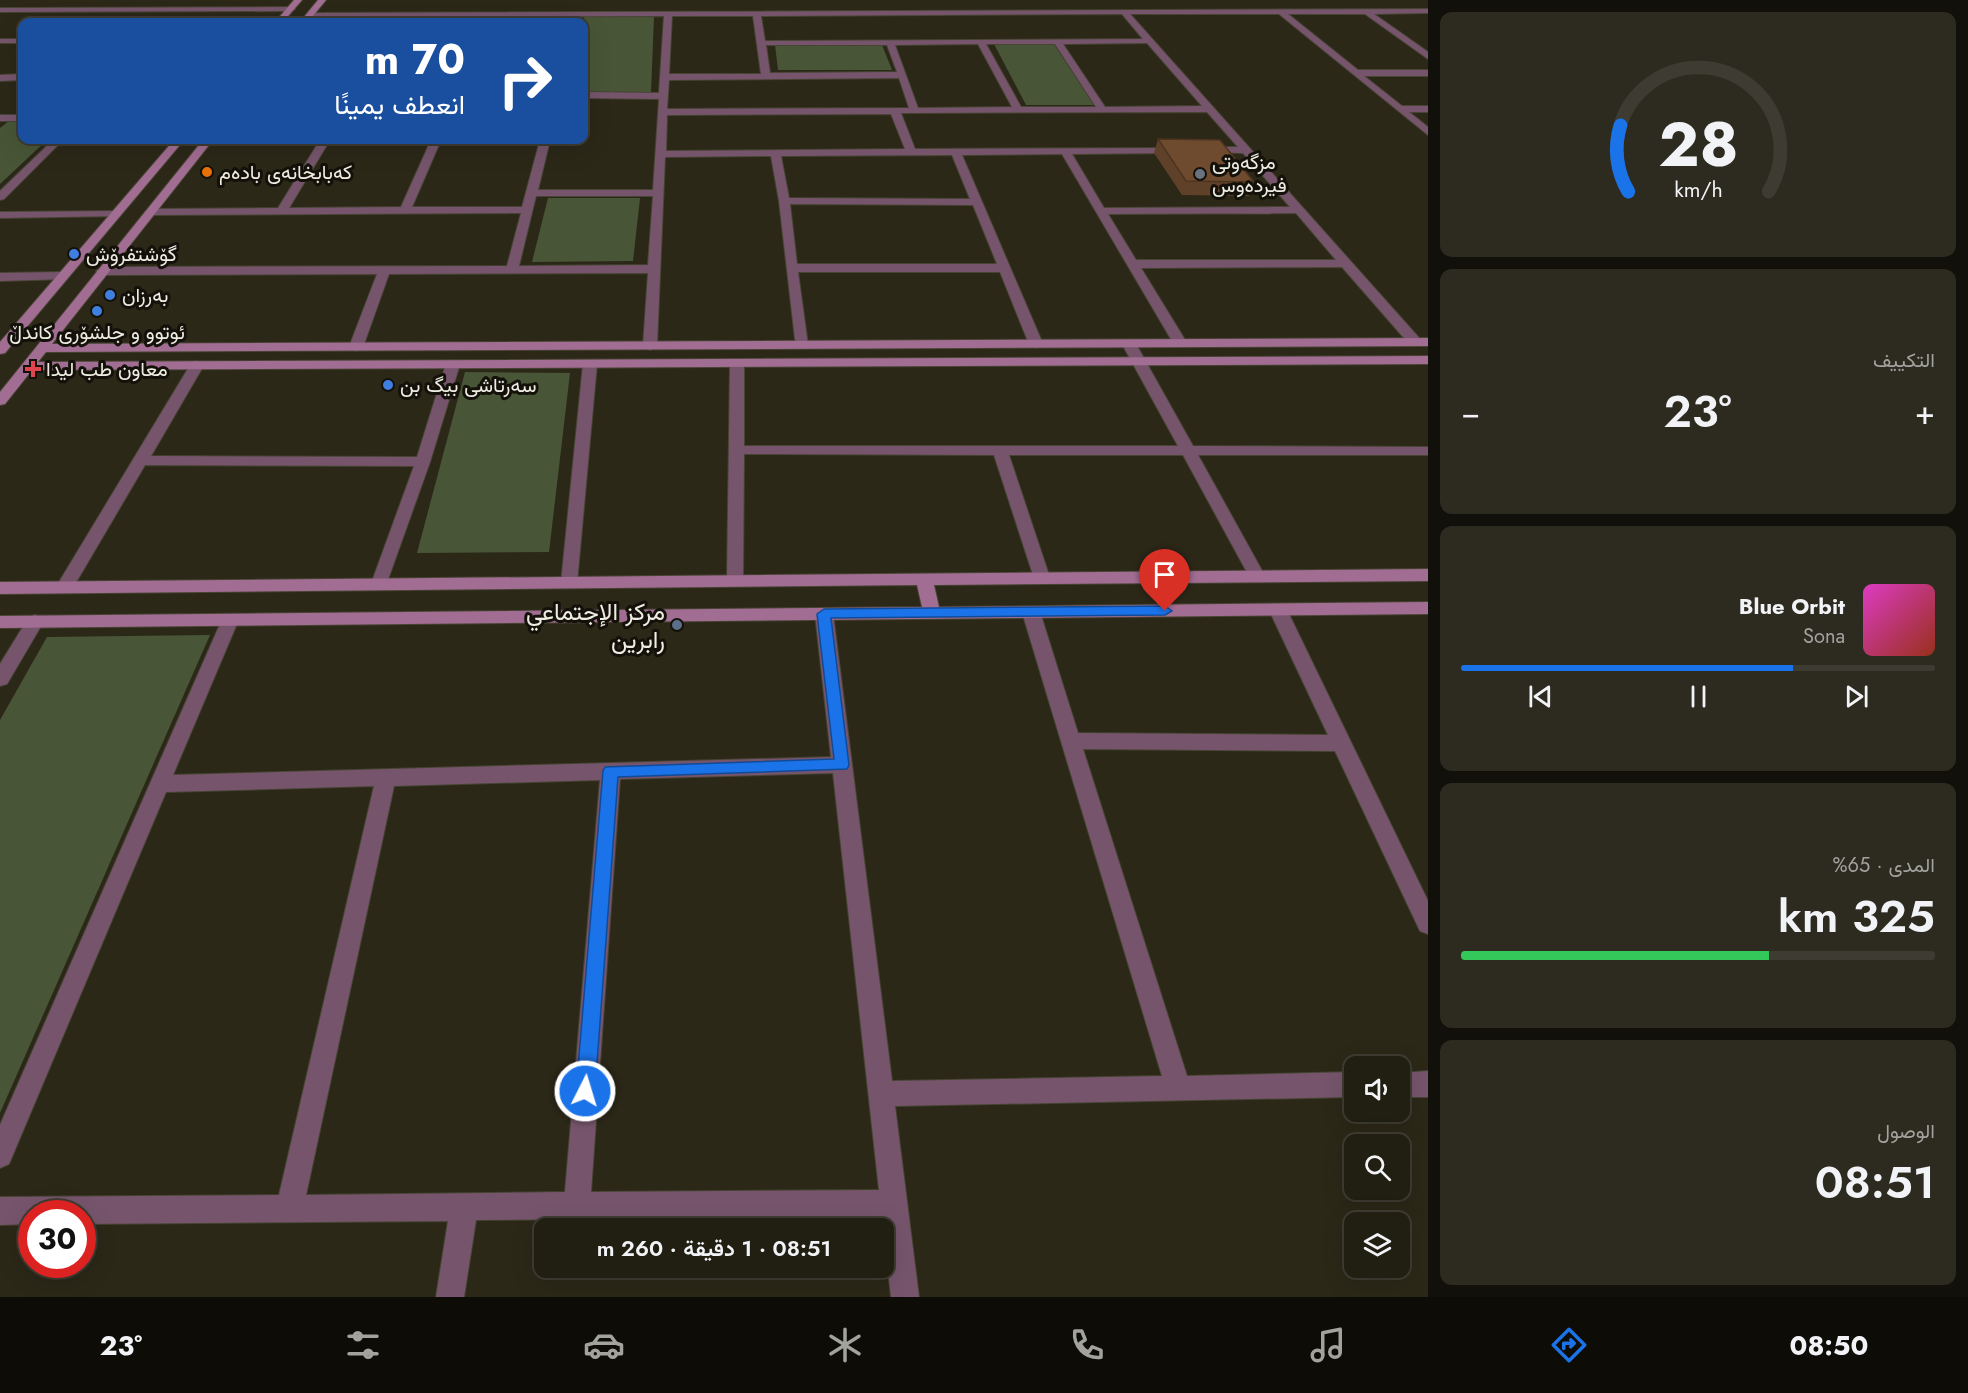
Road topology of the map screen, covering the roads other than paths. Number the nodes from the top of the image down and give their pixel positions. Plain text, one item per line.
1 (62, 0) edge
2 (141, 0) edge
3 (298, 0) edge
4 (322, 0) edge
5 (1377, 3) dead end
6 (1428, 5) edge
7 (1175, 6) junction
8 (1360, 6) edge
9 (316, 8) junction
10 (50, 9) junction
11 (87, 9) junction
12 (131, 9) junction
13 (198, 9) junction
14 (291, 9) junction
15 (0, 10) edge
16 (639, 10) junction
17 (1428, 11) edge
18 (1124, 12) junction
19 (1182, 12) junction
20 (1281, 12) junction
21 (914, 13) junction
22 (668, 14) junction
23 (757, 14) junction
24 (310, 15) junction
25 (191, 16) dead end
26 (73, 18) edge
27 (283, 18) edge
28 (307, 18) edge
29 (375, 18) edge
30 (576, 18) edge
31 (919, 23) dead end
32 (923, 33) dead end
33 (18, 40) edge
34 (1, 41) edge
35 (1150, 41) junction
36 (890, 42) junction
37 (927, 42) junction
38 (981, 42) junction
39 (1058, 42) junction
40 (762, 43) junction
41 (1428, 56) edge
42 (1356, 73) junction
43 (1428, 73) edge
44 (902, 75) junction
45 (766, 76) junction
46 (18, 77) edge
47 (664, 77) junction
48 (0, 78) edge
49 (588, 95) edge
50 (663, 96) junction
51 (1401, 109) junction
52 (1428, 109) edge
53 (1018, 110) junction
54 (1103, 110) junction
55 (1209, 110) junction
56 (895, 111) junction
57 (915, 111) junction
58 (663, 112) junction
59 (0, 118) edge
60 (18, 118) edge
61 (1428, 132) edge
62 (54, 144) edge
63 (177, 144) edge
64 (203, 144) edge
65 (323, 144) edge
66 (434, 144) edge
67 (544, 144) edge
68 (1246, 150) junction
69 (1065, 151) junction
70 (911, 152) junction
71 (956, 152) junction
72 (775, 153) junction
73 (660, 154) junction
74 (160, 181) junction
75 (532, 193) junction
76 (658, 193) junction
77 (0, 197) edge
78 (784, 201) junction
79 (976, 202) junction
80 (528, 210) junction
81 (1299, 210) junction
82 (282, 211) junction
83 (405, 211) junction
84 (1101, 211) junction
85 (150, 212) junction
86 (116, 214) junction
87 (0, 215) edge
88 (1346, 263) junction
89 (1133, 264) junction
90 (791, 268) junction
91 (1004, 268) junction
92 (513, 269) junction
93 (654, 269) junction
94 (384, 270) junction
95 (102, 271) junction
96 (63, 276) junction
97 (0, 277) edge
98 (1422, 342) edge
99 (1180, 343) junction
100 (1036, 344) junction
101 (1129, 344) junction
102 (801, 345) junction
103 (650, 346) junction
104 (356, 347) junction
105 (43, 348) junction
106 (0, 350) edge
107 (1428, 360) edge
108 (1139, 361) junction
109 (737, 363) junction
110 (453, 364) junction
111 (590, 364) junction
112 (197, 365) junction
113 (28, 366) junction
114 (0, 401) edge
115 (736, 450) junction
116 (1000, 451) junction
117 (1188, 451) junction
118 (1428, 451) edge
119 (141, 460) junction
120 (423, 462) junction
121 (1428, 575) edge
122 (1257, 576) junction
123 (1042, 578) junction
124 (924, 579) junction
125 (735, 581) junction
126 (569, 583) junction
127 (379, 584) junction
128 (65, 587) junction
129 (0, 588) edge
130 (1428, 608) edge
131 (1278, 610) junction
132 (1031, 612) junction
133 (932, 613) junction
134 (824, 614) junction
135 (230, 620) junction
136 (35, 621) junction
137 (0, 622) edge
138 (0, 679) edge
139 (1070, 741) junction
140 (1341, 743) junction
141 (842, 765) junction
142 (610, 771) junction
143 (386, 778) junction
144 (159, 784) junction
145 (1428, 924) edge
146 (1428, 1084) edge
147 (1344, 1085) edge
148 (1410, 1085) edge
149 (1178, 1088) junction
150 (880, 1094) junction
151 (0, 1155) edge
152 (894, 1203) junction
153 (577, 1206) junction
154 (464, 1207) junction
155 (289, 1209) junction
156 (0, 1211) edge
157 (450, 1297) edge
158 (905, 1297) edge

1 - 10 street
2 - 12 street
3 - 14 street
4 - 9 street
5 - 8 street
6 - 8 street
7 - 8 street
7 - 16 street
7 - 19 street
8 - 17 street
8 - 20 street
8 - 41 street
9 - 16 street
9 - 24 street
10 - 11 street
10 - 15 street
11 - 12 street
11 - 26 street
12 - 13 street
13 - 14 street
13 - 25 street
14 - 27 street
16 - 22 street
16 - 30 street
18 - 19 street
18 - 21 street
18 - 35 street
19 - 20 street
20 - 42 street
21 - 23 street
21 - 31 street
22 - 23 street
22 - 47 street
23 - 40 street
24 - 28 street
24 - 29 street
32 - 37 street
33 - 34 street
35 - 39 street
35 - 55 street
36 - 37 street
36 - 40 street
36 - 44 street
37 - 38 street
38 - 39 street
38 - 53 street
39 - 54 street
40 - 45 street
42 - 43 street
42 - 51 street
44 - 45 street
44 - 57 street
45 - 47 street
46 - 48 street
47 - 50 street
49 - 50 street
50 - 58 street
51 - 52 street
51 - 61 street
53 - 54 street
53 - 57 street
54 - 55 street
55 - 68 street
56 - 57 street
56 - 58 street
56 - 70 street
58 - 73 street
59 - 60 street
62 - 77 street
63 - 74 street
64 - 74 street
65 - 82 street
66 - 83 street
67 - 75 street
68 - 69 street
68 - 81 street
69 - 71 street
69 - 84 street
70 - 71 street
70 - 72 street
71 - 79 street
72 - 73 street
72 - 78 street
73 - 76 street
74 - 85 street
74 - 86 street
75 - 76 street
75 - 80 street
76 - 93 street
78 - 79 street
78 - 90 street
79 - 91 street
80 - 83 street
80 - 92 street
81 - 84 street
81 - 88 street
82 - 83 street
82 - 85 street
84 - 89 street
85 - 95 street
86 - 87 street
86 - 96 street
88 - 89 street
88 - 98 street
89 - 99 street
90 - 91 street
90 - 102 street
91 - 100 street
92 - 93 street
92 - 94 street
93 - 103 street
94 - 95 street
94 - 104 street
95 - 105 street
96 - 97 street
96 - 106 street
98 - 99 street
99 - 101 street
100 - 101 street
100 - 102 street
101 - 108 street
102 - 103 street
103 - 104 street
104 - 105 street
105 - 113 street
107 - 108 street
108 - 109 street
108 - 117 street
109 - 111 street
109 - 115 street
110 - 111 street
110 - 112 street
110 - 120 street
111 - 126 street
112 - 113 street
112 - 119 street
113 - 114 street
115 - 116 street
115 - 125 street
116 - 117 street
116 - 123 street
117 - 118 street
117 - 122 street
119 - 120 street
119 - 128 street
120 - 127 street
121 - 122 street
122 - 123 street
123 - 124 street
124 - 125 street
124 - 133 street
125 - 126 street
126 - 127 street
127 - 128 street
128 - 129 street
130 - 131 street
131 - 132 street
131 - 140 street
132 - 133 street
132 - 139 street
133 - 134 street
134 - 135 street
134 - 141 street
135 - 136 street
135 - 144 street
136 - 137 street
136 - 138 street
139 - 140 street
139 - 149 street
140 - 145 street
141 - 142 street
141 - 150 street
142 - 143 street
142 - 153 street
143 - 144 street
143 - 155 street
144 - 151 street
146 - 148 street
147 - 149 street
149 - 150 street
150 - 152 street
152 - 153 street
152 - 158 street
153 - 154 street
154 - 155 street
154 - 157 street
155 - 156 street

